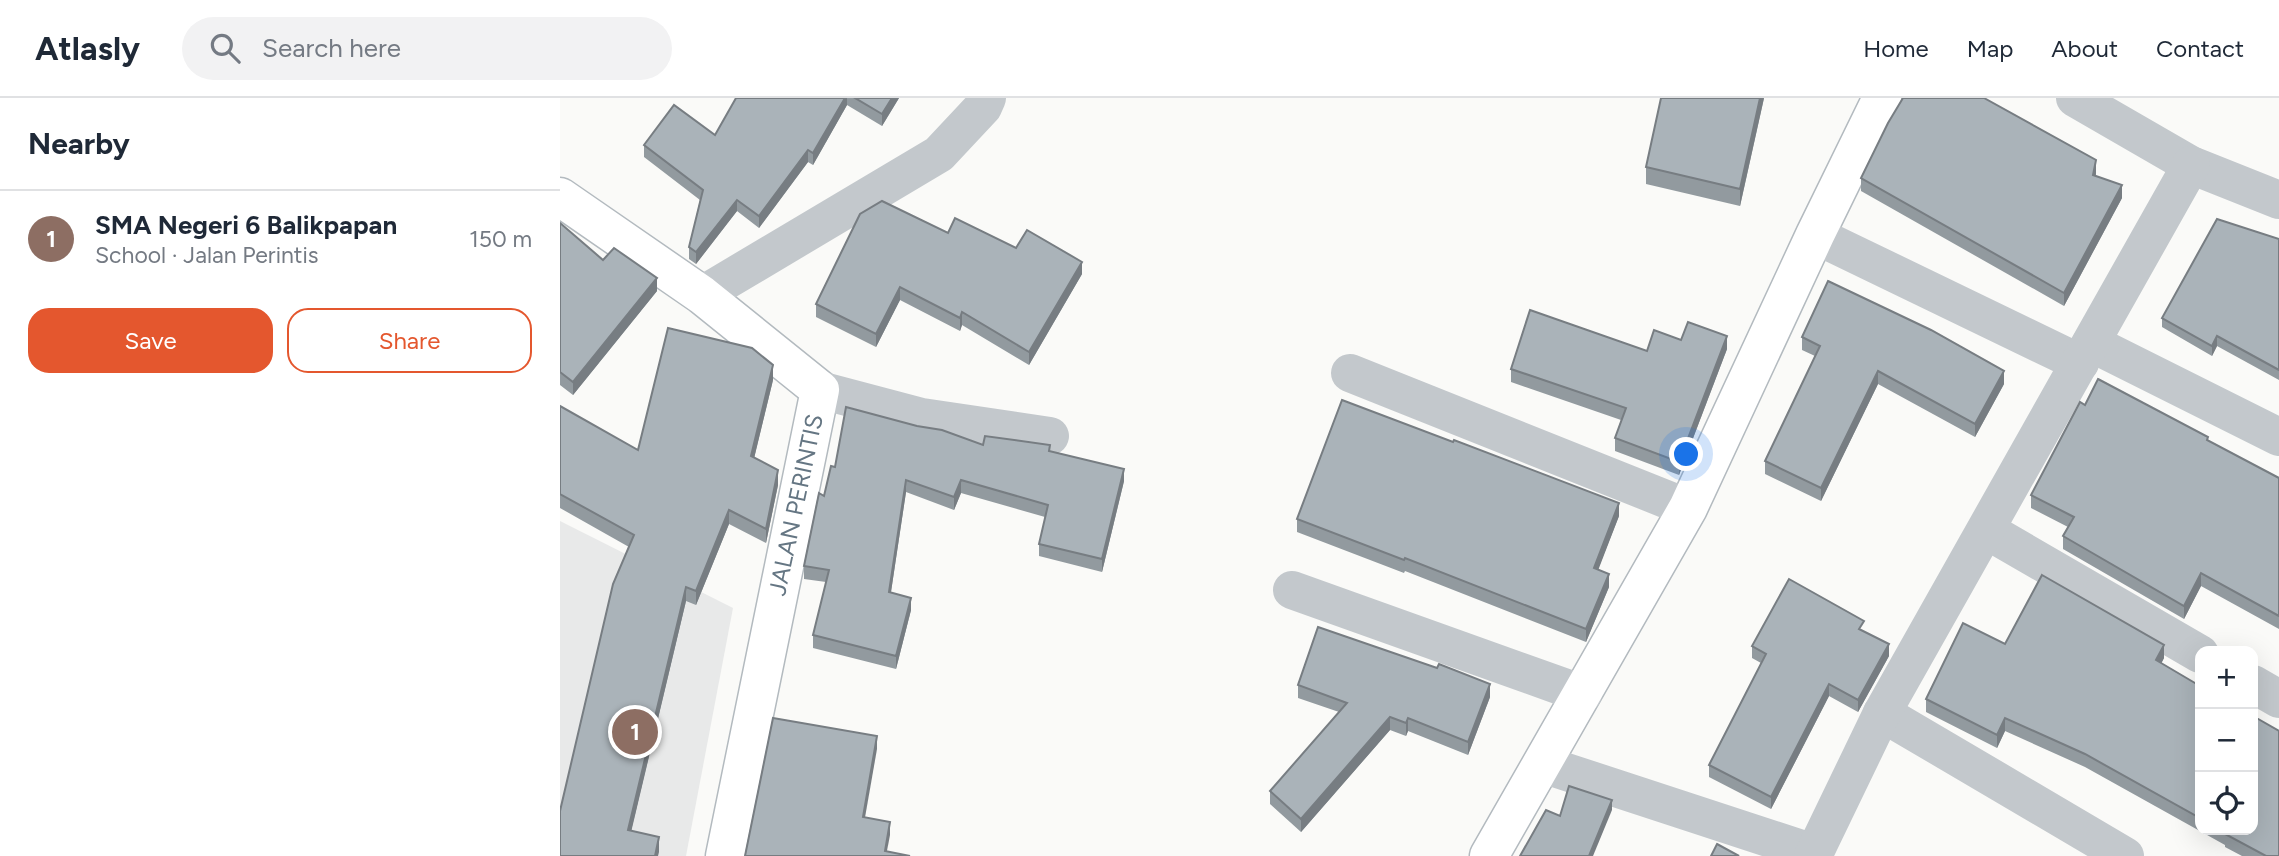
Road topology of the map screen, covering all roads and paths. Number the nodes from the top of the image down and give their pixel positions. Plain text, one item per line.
1 (987, 98) edge
2 (1882, 98) edge
3 (2075, 98) edge
4 (2191, 165) junction
5 (560, 197) edge
6 (2279, 200) edge
7 (1815, 236) junction
8 (702, 295) junction
9 (2086, 353) junction
10 (1350, 373) dead end
11 (820, 390) junction
12 (1050, 436) dead end
13 (2279, 437) edge
14 (1688, 508) junction
15 (1986, 530) junction
16 (1292, 590) dead end
17 (2195, 651) edge
18 (2258, 687) edge
19 (1583, 694) junction
20 (2279, 699) edge
21 (1882, 713) junction
22 (1542, 764) junction
23 (1813, 855) edge
24 (725, 856) edge
25 (1489, 856) edge
26 (2125, 856) edge

1 - 8 street
2 - 7 street
3 - 4 street
4 - 6 street
4 - 9 street
5 - 8 street, JALAN PERINTIS
7 - 9 street
7 - 14 street
8 - 11 street, JALAN PERINTIS
9 - 13 street
9 - 15 street
10 - 14 street
11 - 12 street
11 - 24 street, JALAN PERINTIS
14 - 19 street
15 - 17 street
15 - 21 street
16 - 19 street
18 - 20 street
19 - 22 street
21 - 23 street
21 - 26 street
22 - 23 street
22 - 25 street

